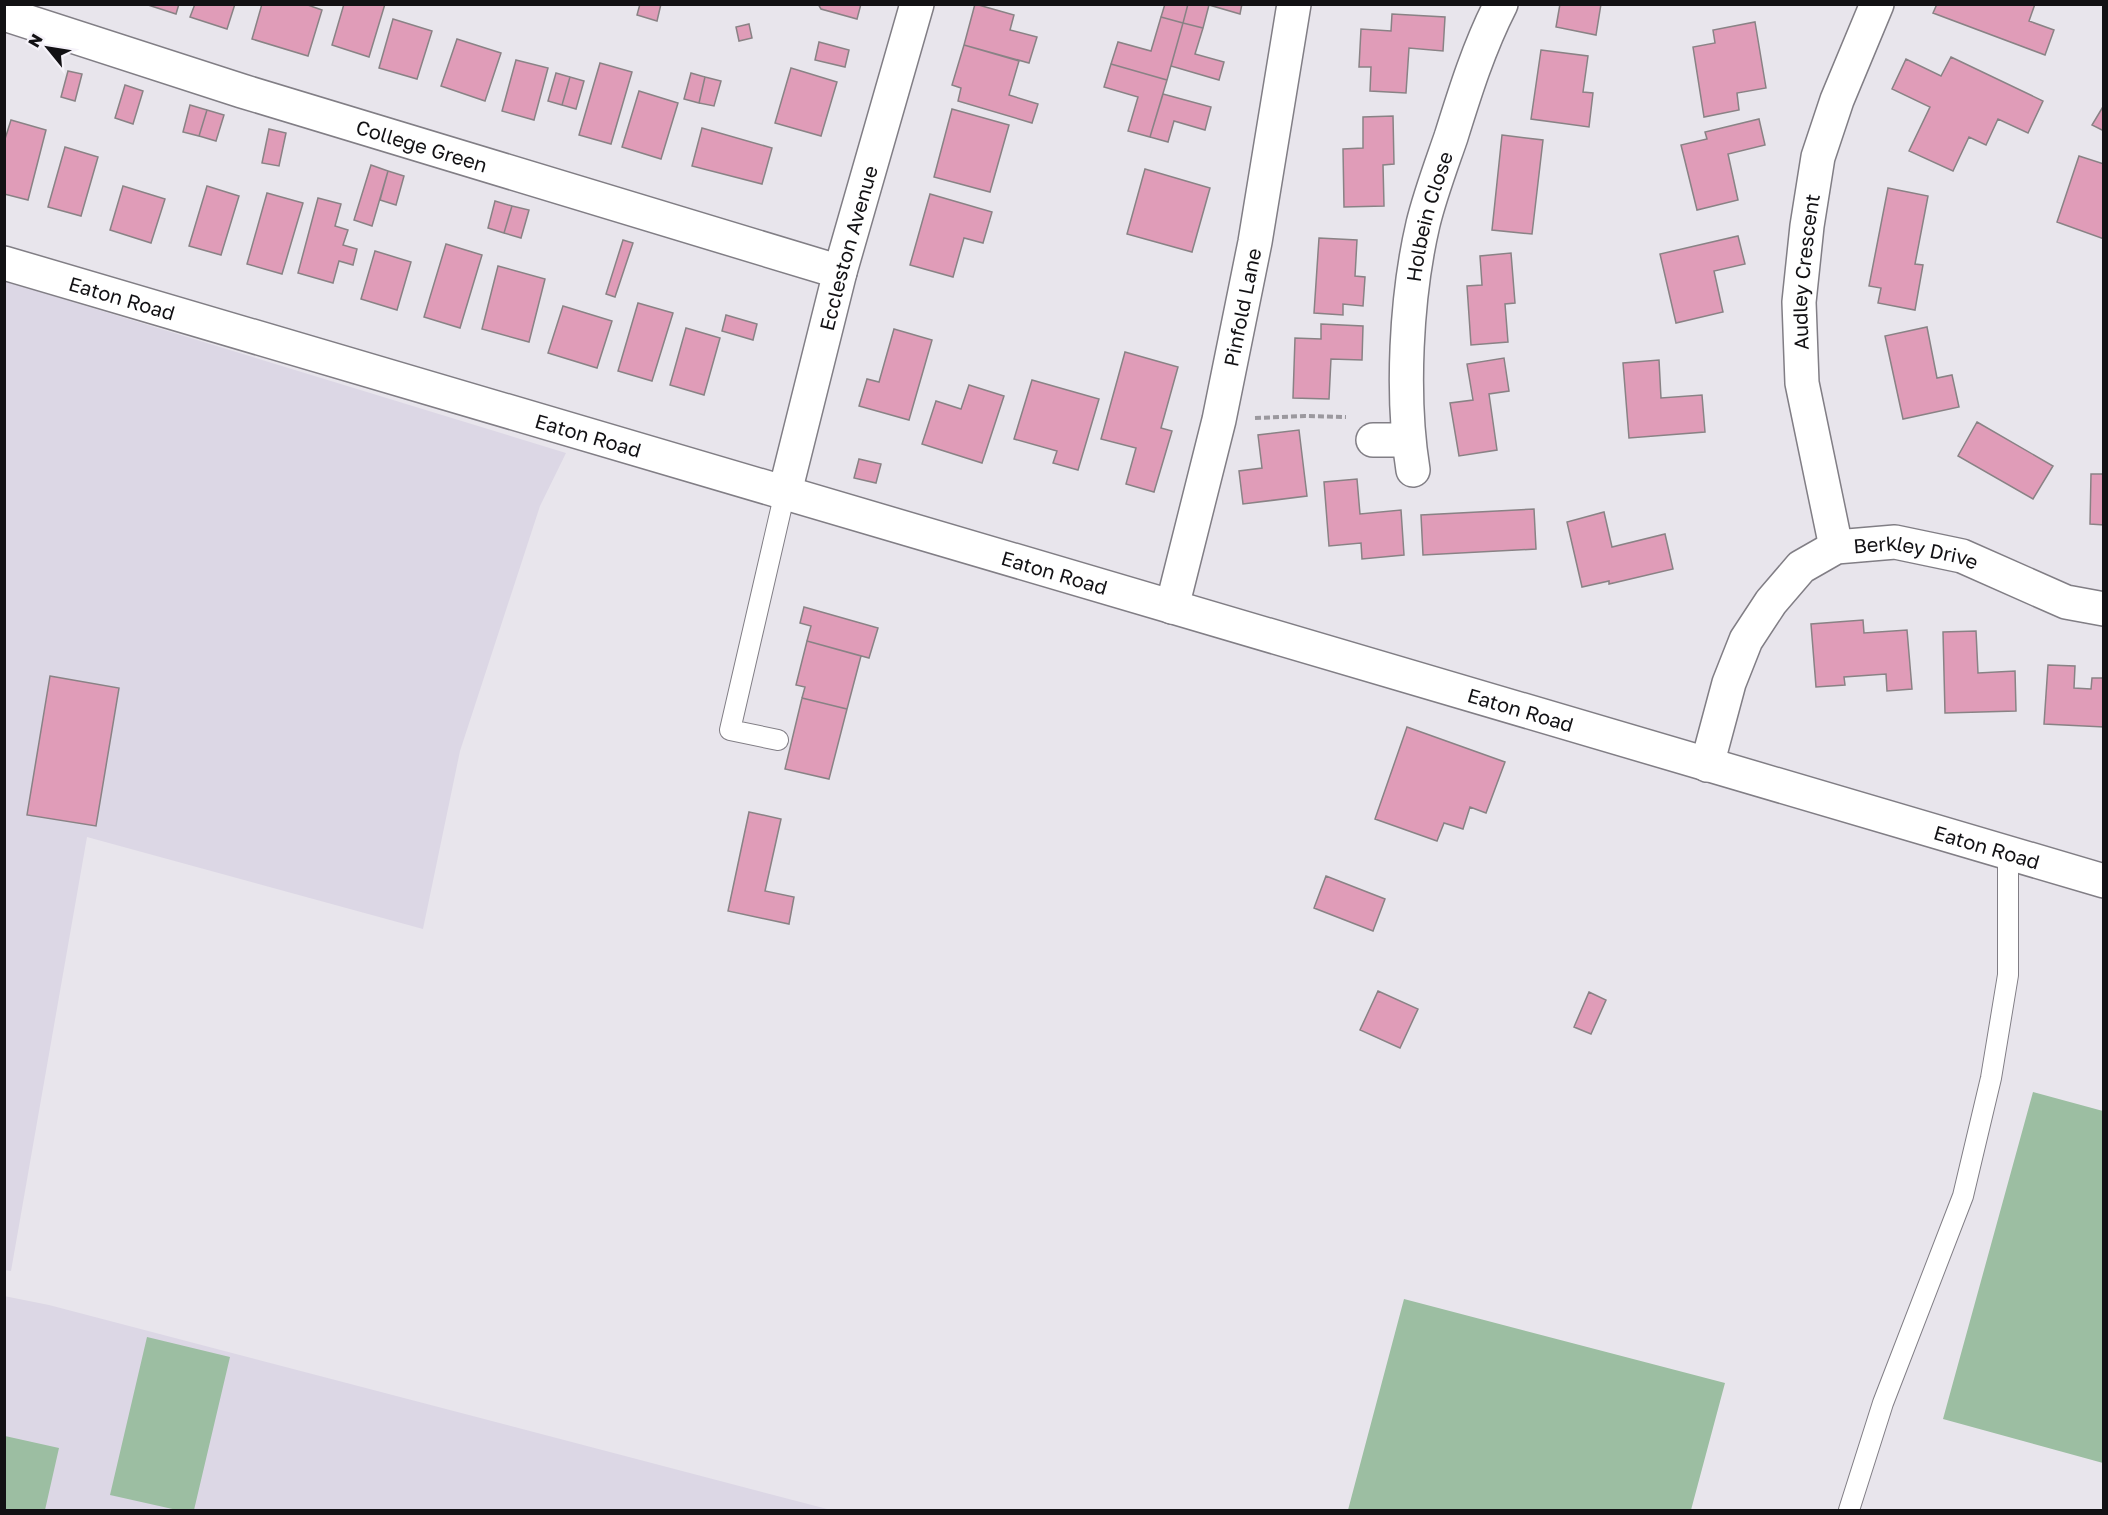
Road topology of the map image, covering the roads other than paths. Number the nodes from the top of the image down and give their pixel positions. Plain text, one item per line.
1 (917, 4) edge
2 (1294, 4) edge
3 (1501, 4) edge
4 (1877, 4) edge
5 (4, 14) edge
6 (4, 263) edge
7 (840, 272) junction
8 (1373, 440) dead end
9 (785, 492) junction
10 (1836, 547) junction
11 (1172, 607) junction
12 (2103, 609) edge
13 (778, 740) dead end
14 (1707, 765) junction
15 (2008, 854) junction
16 (2103, 881) edge
17 (1849, 1510) edge

1 - 7 street, Eccleston Avenue
2 - 11 street, Pinfold Lane
3 - 8 street, Holbein Close
4 - 10 street, Audley Crescent
5 - 7 street, College Green
6 - 9 street, Eaton Road
7 - 9 street, Eccleston Avenue
9 - 11 street, Eaton Road
9 - 13 lane
10 - 12 street, Berkley Drive
10 - 14 street, Berkley Drive
11 - 14 street, Eaton Road
14 - 15 street, Eaton Road
15 - 16 street, Eaton Road
15 - 17 lane

